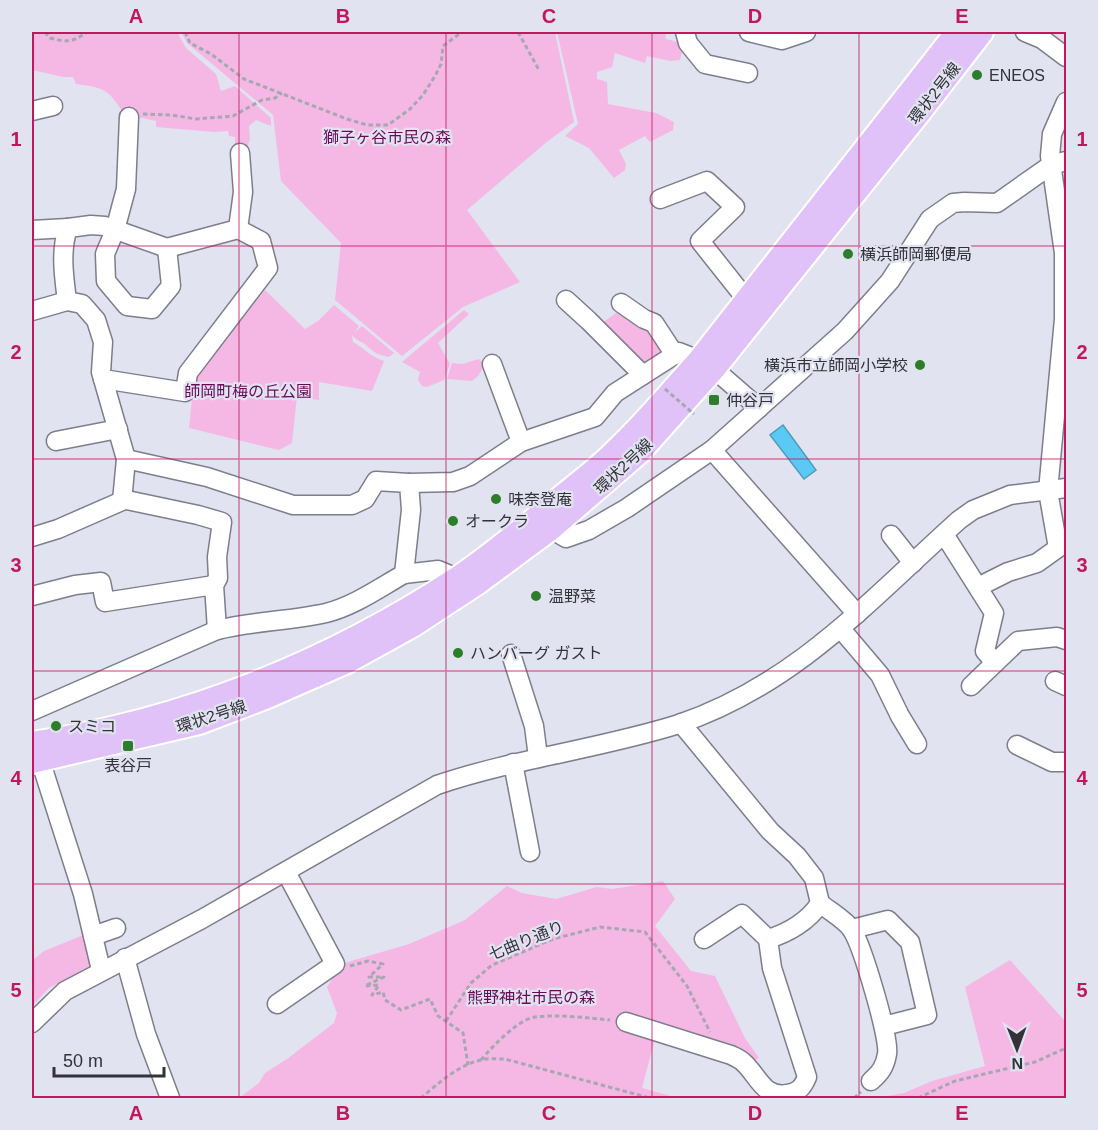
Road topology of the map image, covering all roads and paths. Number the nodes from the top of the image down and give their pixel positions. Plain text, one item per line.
1 (45, 32) edge
2 (87, 32) edge
3 (185, 32) edge
4 (462, 32) edge
5 (518, 32) edge
6 (685, 32) edge
7 (750, 32) edge
8 (806, 32) edge
9 (957, 32) edge
10 (982, 32) edge
11 (1024, 32) edge
12 (1066, 57) edge
13 (539, 70) dead end
14 (748, 73) dead end
15 (282, 93) junction
16 (1066, 102) edge
17 (53, 106) dead end
18 (32, 111) edge
19 (129, 117) joint
20 (240, 153) dead end
21 (1059, 163) edge
22 (660, 199) dead end
23 (68, 228) junction
24 (238, 229) junction
25 (32, 230) edge
26 (115, 230) junction
27 (167, 248) junction
28 (1065, 273) edge
29 (746, 299) junction
30 (566, 300) dead end
31 (67, 301) junction
32 (621, 303) dead end
33 (32, 311) edge
34 (675, 355) junction
35 (492, 364) dead end
36 (706, 364) junction
37 (643, 375) junction
38 (103, 379) junction
39 (665, 389) dead end
40 (759, 408) junction
41 (694, 414) dead end
42 (118, 429) junction
43 (56, 441) dead end
44 (521, 442) junction
45 (712, 450) junction
46 (126, 459) junction
47 (409, 483) junction
48 (1066, 488) edge
49 (1048, 491) junction
50 (122, 499) junction
51 (527, 526) junction
52 (551, 529) junction
53 (891, 534) dead end
54 (944, 534) junction
55 (32, 537) edge
56 (913, 562) junction
57 (404, 574) junction
58 (457, 578) junction
59 (214, 585) junction
60 (978, 587) junction
61 (32, 596) edge
62 (857, 614) junction
63 (841, 629) junction
64 (217, 630) junction
65 (1066, 639) edge
66 (511, 654) dead end
67 (995, 663) junction
68 (971, 686) dead end
69 (32, 711) edge
70 (681, 723) junction
71 (917, 744) dead end
72 (1017, 745) dead end
73 (34, 749) edge
74 (538, 757) junction
75 (1066, 762) edge
76 (513, 763) junction
77 (530, 852) dead end
78 (286, 872) junction
79 (820, 903) junction
80 (116, 928) dead end
81 (852, 929) junction
82 (93, 936) junction
83 (704, 939) dead end
84 (768, 939) junction
85 (125, 958) junction
86 (335, 964) junction
87 (101, 970) junction
88 (277, 1004) dead end
89 (446, 1022) junction
90 (626, 1022) joint
91 (32, 1023) edge
92 (884, 1026) junction
93 (1066, 1048) edge
94 (716, 1050) junction
95 (481, 1060) junction
96 (468, 1065) junction
97 (871, 1081) dead end
98 (170, 1098) edge
99 (421, 1098) edge
100 (650, 1098) edge
101 (918, 1098) edge

1 - 2 path
3 - 15 path
4 - 15 path
5 - 13 path
6 - 14 street
7 - 8 street
9 - 29 main road, 環状2号線
10 - 36 main road, 環状2号線
11 - 12 street
15 - 19 path
16 - 21 street
17 - 18 street
19 - 26 street
20 - 24 street
21 - 28 street
21 - 40 street
22 - 29 street
23 - 25 street
23 - 26 street
23 - 31 street
24 - 27 street
24 - 38 street
26 - 27 street
26 - 27 street
28 - 49 street
29 - 36 main road, 環状2号線
30 - 37 street
31 - 33 street
31 - 38 street
32 - 34 street
34 - 36 street
34 - 37 street
35 - 44 street
36 - 40 street
36 - 51 main road, 環状2号線
36 - 52 main road, 環状2号線
37 - 44 street
38 - 42 street
39 - 41 path, bridge
40 - 45 street
42 - 43 street
42 - 46 street
44 - 47 street
45 - 52 street
45 - 62 street
46 - 47 street
46 - 50 street
47 - 57 street
48 - 49 street
49 - 54 street
49 - 60 street
50 - 55 street
50 - 59 street
51 - 52 street
51 - 58 main road, 環状2号線
52 - 73 main road, 環状2号線
53 - 56 street
54 - 56 street
54 - 60 street
56 - 62 street
57 - 58 street
57 - 64 street
58 - 73 main road, 環状2号線
59 - 61 street
59 - 64 street
60 - 67 street
62 - 63 street
63 - 70 street
63 - 71 street
64 - 69 street
65 - 67 street
66 - 74 street
67 - 68 street
70 - 74 street
70 - 79 street
72 - 75 street
73 - 82 street
74 - 76 street
76 - 77 street
76 - 78 street
78 - 85 street
78 - 86 street
79 - 81 street
79 - 84 street
80 - 82 street
81 - 92 street
81 - 92 street
82 - 87 street
83 - 84 street
84 - 94 street
85 - 87 street
85 - 98 street
86 - 88 street
86 - 89 path
87 - 91 street
89 - 94 path, 七曲り通り
89 - 96 path
90 - 94 street
90 - 95 path
92 - 97 street
93 - 101 path
95 - 96 path
95 - 100 path
96 - 99 path

